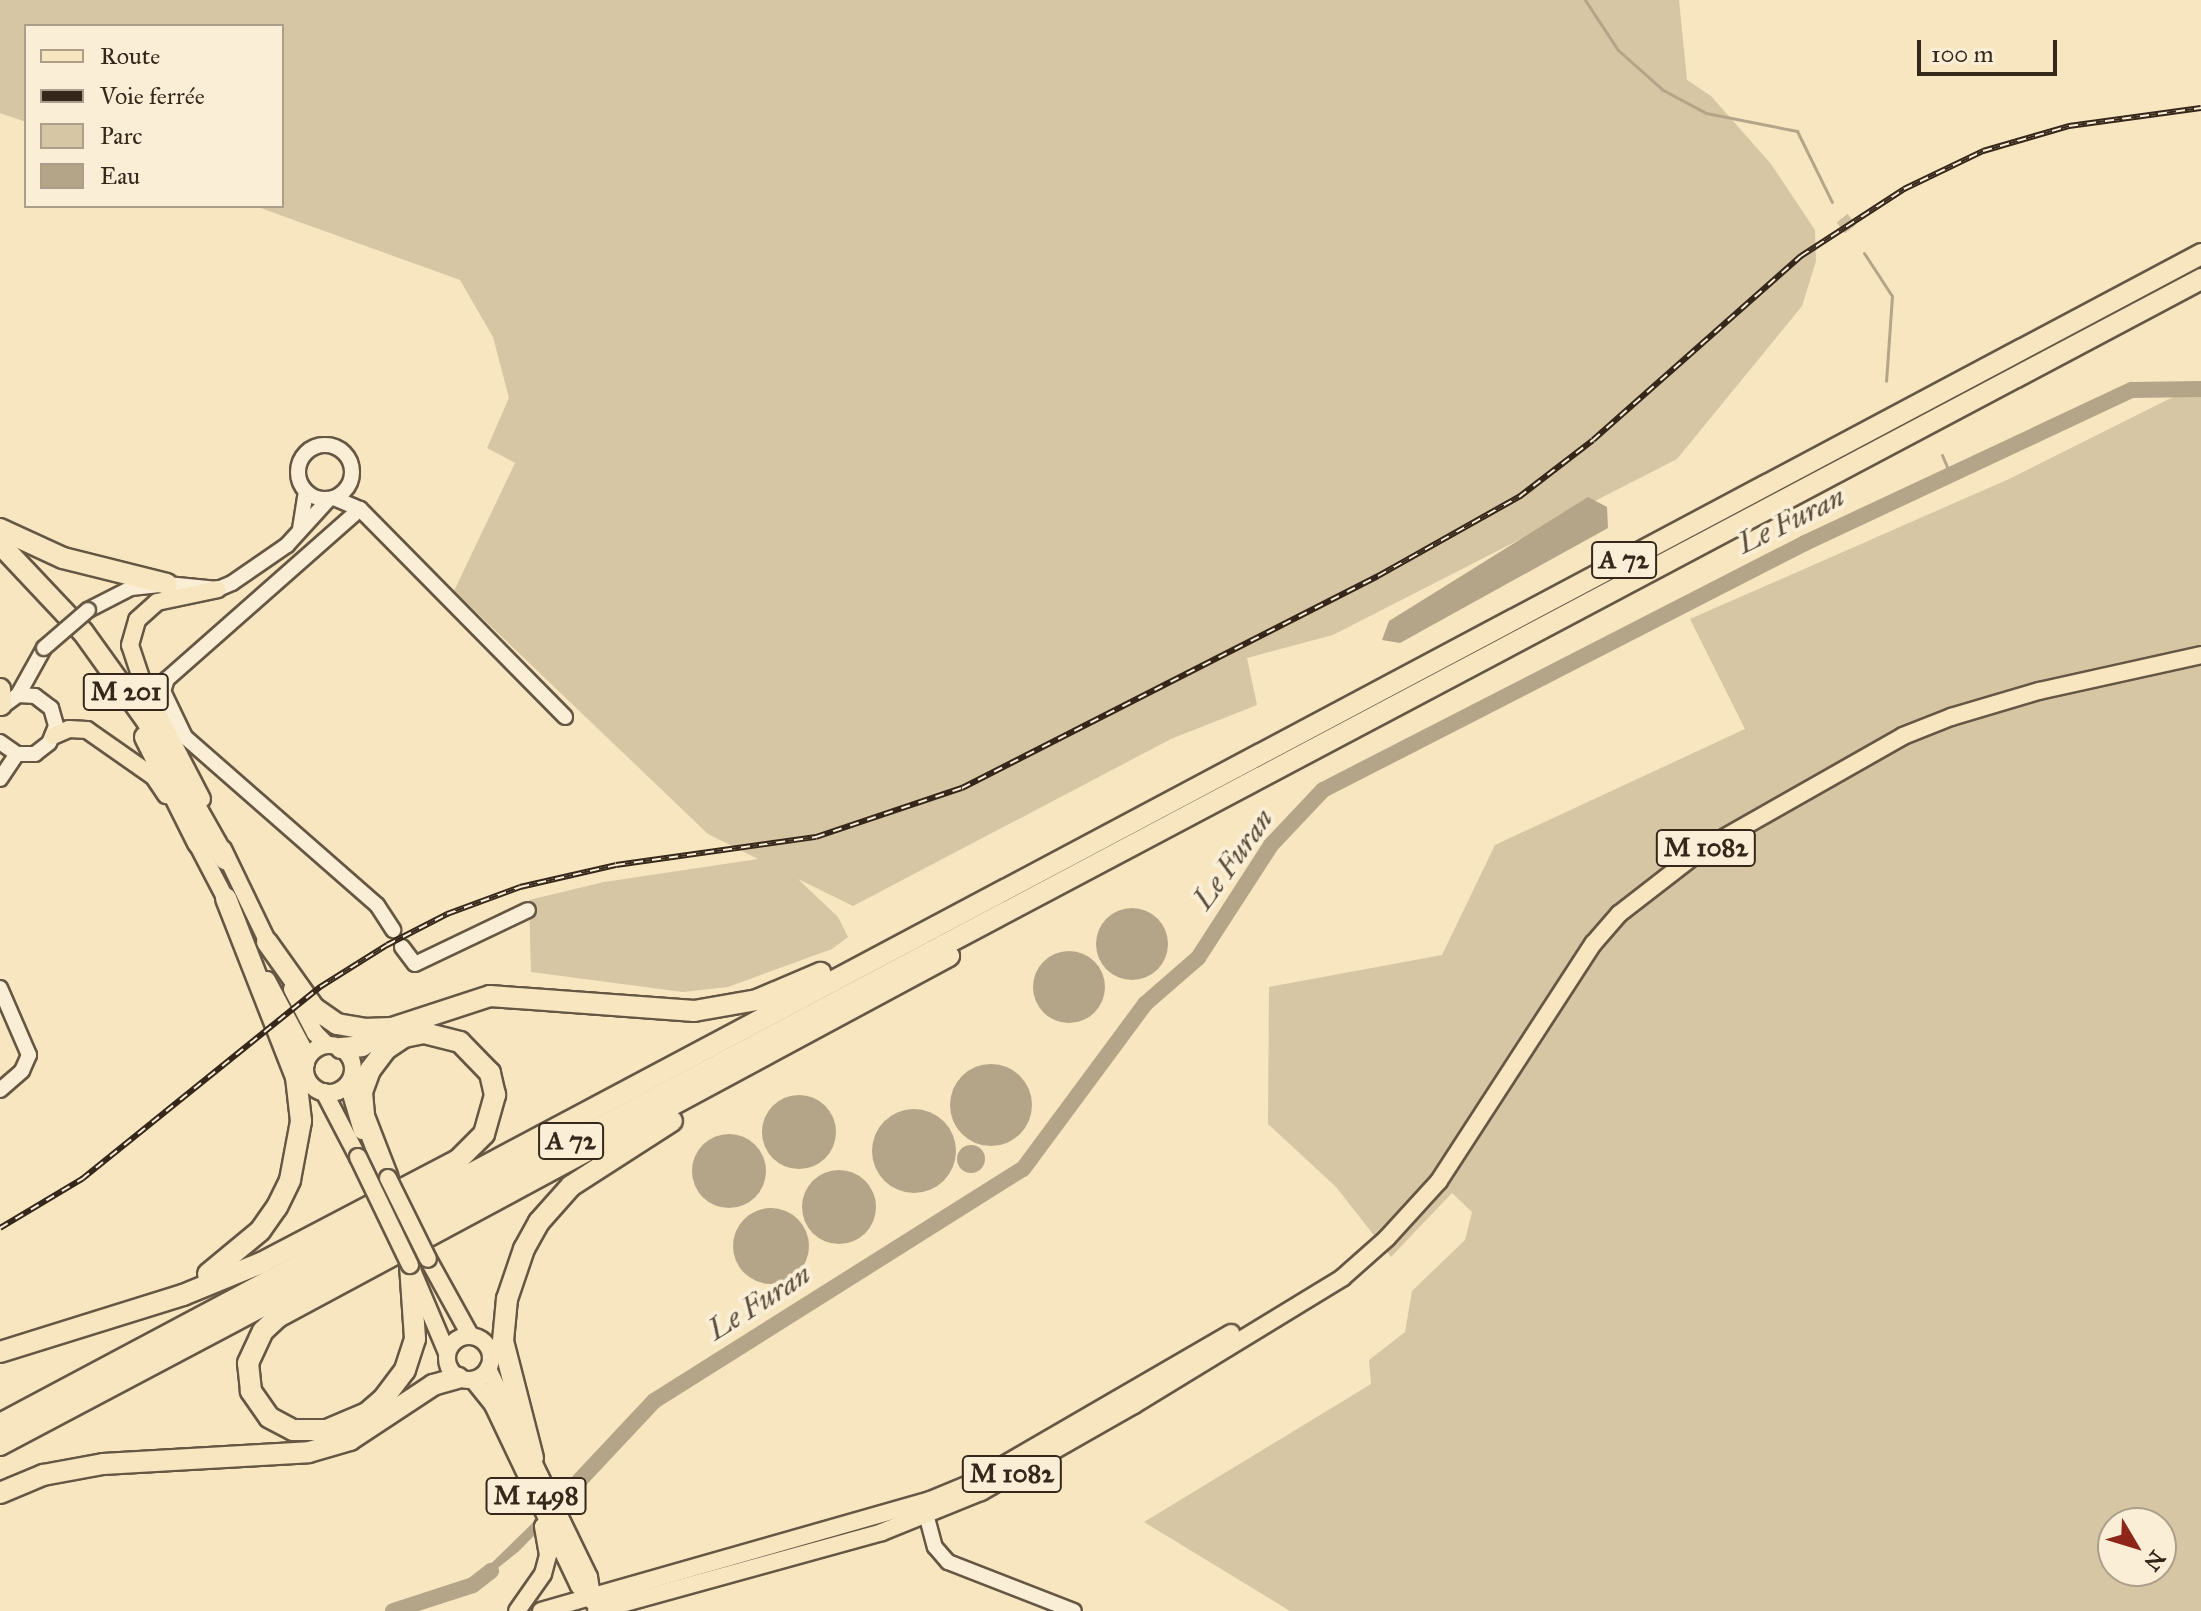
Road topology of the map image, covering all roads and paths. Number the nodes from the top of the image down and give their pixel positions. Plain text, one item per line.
1 (2201, 254) edge
2 (2201, 279) edge
3 (349, 486) junction
4 (306, 492) junction
5 (332, 498) junction
6 (360, 509) junction
7 (0, 529) edge
8 (300, 529) junction
9 (0, 544) edge
10 (0, 552) edge
11 (167, 584) junction
12 (218, 589) junction
13 (2201, 655) edge
14 (32, 664) junction
15 (35, 696) junction
16 (5, 699) edge
17 (565, 717) dead end
18 (53, 736) junction
19 (1, 746) edge
20 (17, 754) junction
21 (0, 779) edge
22 (198, 843) junction
23 (225, 859) junction
24 (1072, 876) junction
25 (226, 898) junction
26 (528, 910) dead end
27 (393, 930) dead end
28 (267, 942) junction
29 (402, 947) dead end
30 (888, 952) junction
31 (0, 988) edge
32 (847, 1013) junction
33 (392, 1028) junction
34 (334, 1047) junction
35 (306, 1064) junction
36 (348, 1084) junction
37 (0, 1090) edge
38 (324, 1092) junction
39 (388, 1178) junction
40 (419, 1262) junction
41 (131, 1311) junction
42 (470, 1335) junction
43 (0, 1352) edge
44 (447, 1353) junction
45 (488, 1369) junction
46 (466, 1379) junction
47 (0, 1424) edge
48 (0, 1445) edge
49 (533, 1458) junction
50 (0, 1493) edge
51 (928, 1507) junction
52 (542, 1509) junction
53 (848, 1531) junction
54 (638, 1581) junction
55 (589, 1602) edge
56 (517, 1611) edge
57 (541, 1611) edge
58 (1074, 1611) edge

1 - 30 highway, A 72
2 - 24 highway, A 72
3 - 4 street
3 - 5 street
3 - 6 street
4 - 5 street
4 - 8 street
5 - 6 street
5 - 8 street
6 - 17 street
6 - 27 street
7 - 11 highway
8 - 12 street
9 - 23 highway, M 201
10 - 22 highway, M 201
11 - 12 street
11 - 14 street, bridge
12 - 23 main road
13 - 51 main road, M 1082
14 - 15 street
14 - 16 street
15 - 16 street
15 - 18 street
18 - 20 street
18 - 22 main road
19 - 20 street
20 - 21 street
22 - 25 main road, M 201
23 - 28 main road, M 201
24 - 32 highway
24 - 48 highway, A 72
25 - 35 main road, M 201
25 - 41 highway
26 - 29 street
28 - 33 highway
28 - 34 main road, M 201
30 - 33 highway
30 - 47 highway, A 72
31 - 37 street
32 - 40 highway
32 - 49 highway
33 - 34 highway
34 - 35 main road
34 - 36 main road
35 - 38 main road
36 - 38 main road
36 - 39 main road
38 - 40 main road, bridge
39 - 40 main road, bridge
39 - 41 highway
40 - 42 main road
40 - 44 main road
41 - 43 highway
42 - 44 main road
42 - 45 main road
44 - 46 main road
45 - 46 main road
45 - 49 main road, M 1498
46 - 50 highway
46 - 52 main road, M 1498
49 - 55 main road, M 1498
51 - 53 main road, M 1082
51 - 58 street
52 - 55 main road, M 1498
52 - 56 main road
53 - 54 main road, M 1082
53 - 55 main road, M 1082
54 - 55 main road, M 1082
54 - 55 main road
55 - 57 main road, M 1082

